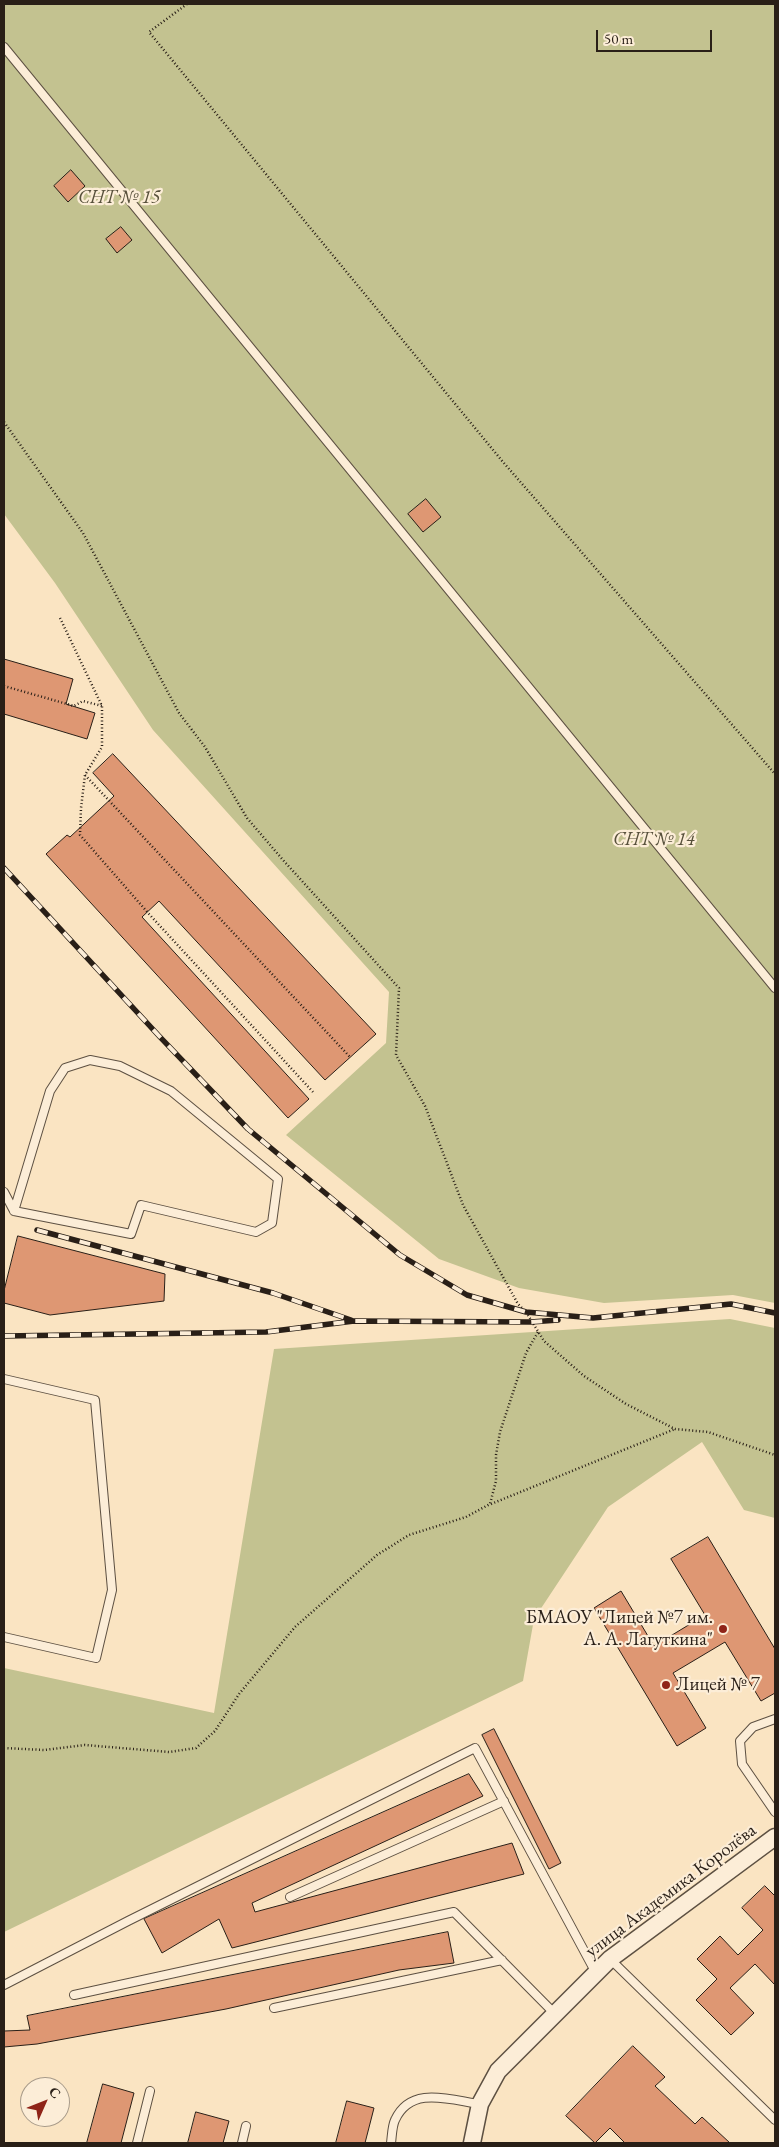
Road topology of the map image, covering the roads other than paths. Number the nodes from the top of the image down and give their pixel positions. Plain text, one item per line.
1 (4, 46) edge
2 (775, 988) edge
3 (4, 1192) edge
4 (14, 1211) junction
5 (4, 1379) edge
6 (4, 1637) edge
7 (775, 1719) edge
8 (504, 1802) junction
9 (775, 1812) edge
10 (775, 1837) edge
11 (290, 1897) dead end
12 (610, 1959) junction
13 (502, 1960) junction
14 (596, 1973) junction
15 (4, 1985) edge
16 (74, 1995) dead end
17 (274, 2008) dead end
18 (555, 2014) junction
19 (150, 2092) dead end
20 (480, 2104) junction
21 (775, 2120) edge
22 (246, 2126) dead end
23 (138, 2143) edge
24 (242, 2143) edge
25 (391, 2143) edge
26 (472, 2143) edge

1 - 2 lane
3 - 4 lane
4 - 4 lane
5 - 6 lane
7 - 9 lane
8 - 11 lane
8 - 14 lane
8 - 15 lane
10 - 12 street, улица Академика Королёва
12 - 14 street, улица Академика Королёва
12 - 21 lane
13 - 16 lane
13 - 17 lane
13 - 18 lane
14 - 18 street, улица Академика Королёва
18 - 20 street, улица Академика Королёва
19 - 23 lane
20 - 25 lane
20 - 26 street, улица Академика Королёва
22 - 24 lane

